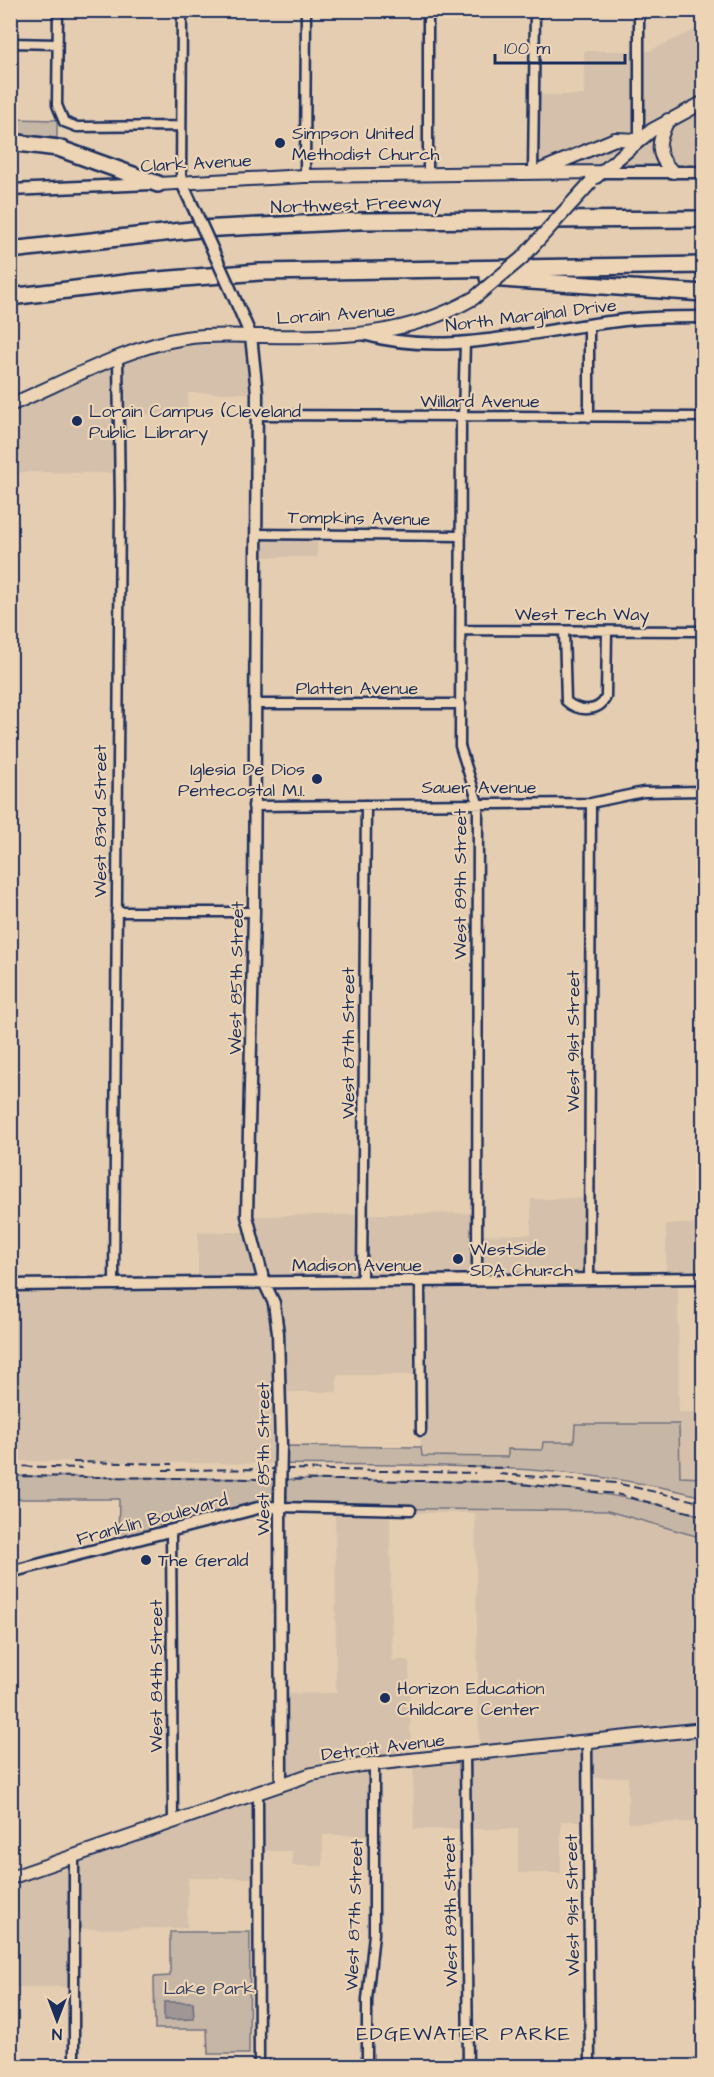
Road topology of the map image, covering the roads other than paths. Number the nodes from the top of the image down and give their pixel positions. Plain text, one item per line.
1 (58, 10) edge
2 (182, 10) edge
3 (306, 10) edge
4 (428, 10) edge
5 (535, 10) edge
6 (639, 10) edge
7 (10, 43) edge
8 (57, 44) junction
9 (704, 102) edge
10 (669, 119) junction
11 (181, 126) junction
12 (639, 140) junction
13 (10, 142) edge
14 (600, 172) junction
15 (673, 172) junction
16 (704, 172) edge
17 (533, 173) junction
18 (428, 174) junction
19 (305, 176) junction
20 (181, 181) junction
21 (158, 184) junction
22 (10, 190) edge
23 (704, 212) edge
24 (704, 219) edge
25 (630, 220) junction
26 (10, 250) edge
27 (704, 265) edge
28 (395, 270) junction
29 (704, 293) edge
30 (10, 297) edge
31 (704, 317) edge
32 (589, 325) junction
33 (363, 334) junction
34 (251, 336) junction
35 (465, 342) junction
36 (118, 359) junction
37 (10, 405) edge
38 (256, 415) junction
39 (462, 417) junction
40 (589, 417) junction
41 (704, 417) edge
42 (256, 534) junction
43 (461, 536) junction
44 (461, 630) junction
45 (564, 631) junction
46 (607, 631) junction
47 (704, 632) edge
48 (254, 704) junction
49 (461, 704) junction
50 (704, 791) edge
51 (478, 803) junction
52 (591, 803) junction
53 (366, 805) junction
54 (253, 806) junction
55 (116, 912) junction
56 (254, 912) junction
57 (704, 1278) edge
58 (477, 1280) junction
59 (589, 1280) junction
60 (362, 1281) junction
61 (264, 1282) junction
62 (420, 1282) junction
63 (114, 1283) junction
64 (10, 1285) edge
65 (421, 1431) dead end
66 (280, 1502) junction
67 (411, 1510) dead end
68 (171, 1531) junction
69 (10, 1572) edge
70 (704, 1729) edge
71 (587, 1743) junction
72 (465, 1755) junction
73 (374, 1764) junction
74 (281, 1785) junction
75 (258, 1793) junction
76 (173, 1821) junction
77 (74, 1856) junction
78 (10, 1878) edge
79 (74, 2067) edge
80 (259, 2067) edge
81 (367, 2067) edge
82 (468, 2067) edge
83 (590, 2067) edge

1 - 8 street
2 - 11 street
3 - 19 street
4 - 18 street
5 - 17 street
6 - 12 street
7 - 8 street
8 - 11 street
9 - 10 main road, Lorain Avenue
10 - 12 main road, Lorain Avenue
10 - 15 main road
11 - 20 street
12 - 14 main road, Lorain Avenue
12 - 17 main road
13 - 21 highway
14 - 15 street
14 - 17 main road, Clark Avenue
14 - 33 main road, Lorain Avenue, bridge
15 - 16 street
17 - 18 main road, Clark Avenue
18 - 19 main road, Clark Avenue
19 - 20 main road, Clark Avenue
20 - 21 main road, Clark Avenue
20 - 34 street, West 85th Street, bridge
21 - 22 street, Clark Avenue
23 - 25 highway
24 - 25 highway, Northwest Freeway
25 - 26 highway, Northwest Freeway
27 - 28 highway
28 - 29 highway
28 - 30 highway
31 - 32 street, North Marginal Drive
32 - 35 street, North Marginal Drive
32 - 40 street
33 - 34 main road, Lorain Avenue
33 - 35 street, North Marginal Drive
34 - 36 main road, Lorain Avenue
34 - 38 street, West 85th Street
35 - 39 street, West 89th Street
36 - 37 main road, Lorain Avenue
36 - 55 street, West 83rd Street
38 - 39 street, Willard Avenue
38 - 42 street, West 85th Street
39 - 40 street, Willard Avenue
39 - 43 street, West 89th Street
40 - 41 street, Willard Avenue
42 - 43 street, Tompkins Avenue
42 - 48 street, West 85th Street
43 - 44 street, West 89th Street
44 - 45 street, West Tech Way
44 - 49 street, West 89th Street
45 - 46 street, West Tech Way
45 - 46 street
46 - 47 street, West Tech Way
48 - 49 street, Platten Avenue
48 - 54 street, West 85th Street
49 - 51 street, West 89th Street
50 - 52 street, Sauer Avenue
51 - 52 street, Sauer Avenue
51 - 53 street, Sauer Avenue
51 - 58 street, West 89th Street
52 - 59 street, West 91st Street
53 - 54 street, Sauer Avenue
53 - 60 street, West 87th Street
54 - 56 street, West 85th Street
55 - 56 street
55 - 63 street, West 83rd Street
56 - 61 street, West 85th Street
57 - 59 street, Madison Avenue
58 - 59 street, Madison Avenue
58 - 62 street, Madison Avenue
60 - 61 street, Madison Avenue
60 - 62 street, Madison Avenue
61 - 63 street, Madison Avenue
61 - 66 street, West 85th Street, bridge
62 - 65 street
63 - 64 street, Madison Avenue
66 - 67 street, Franklin Boulevard
66 - 68 street, Franklin Boulevard
66 - 74 street, West 85th Street
68 - 69 street, Franklin Boulevard
68 - 76 street, West 84th Street
70 - 71 main road, Detroit Avenue
71 - 72 main road, Detroit Avenue
71 - 83 street, West 91st Street
72 - 73 main road, Detroit Avenue
72 - 82 street, West 89th Street
73 - 74 main road, Detroit Avenue
73 - 81 street, West 87th Street
74 - 75 main road, Detroit Avenue
75 - 76 main road, Detroit Avenue
75 - 80 street
76 - 77 main road, Detroit Avenue
77 - 78 main road, Detroit Avenue
77 - 79 street

